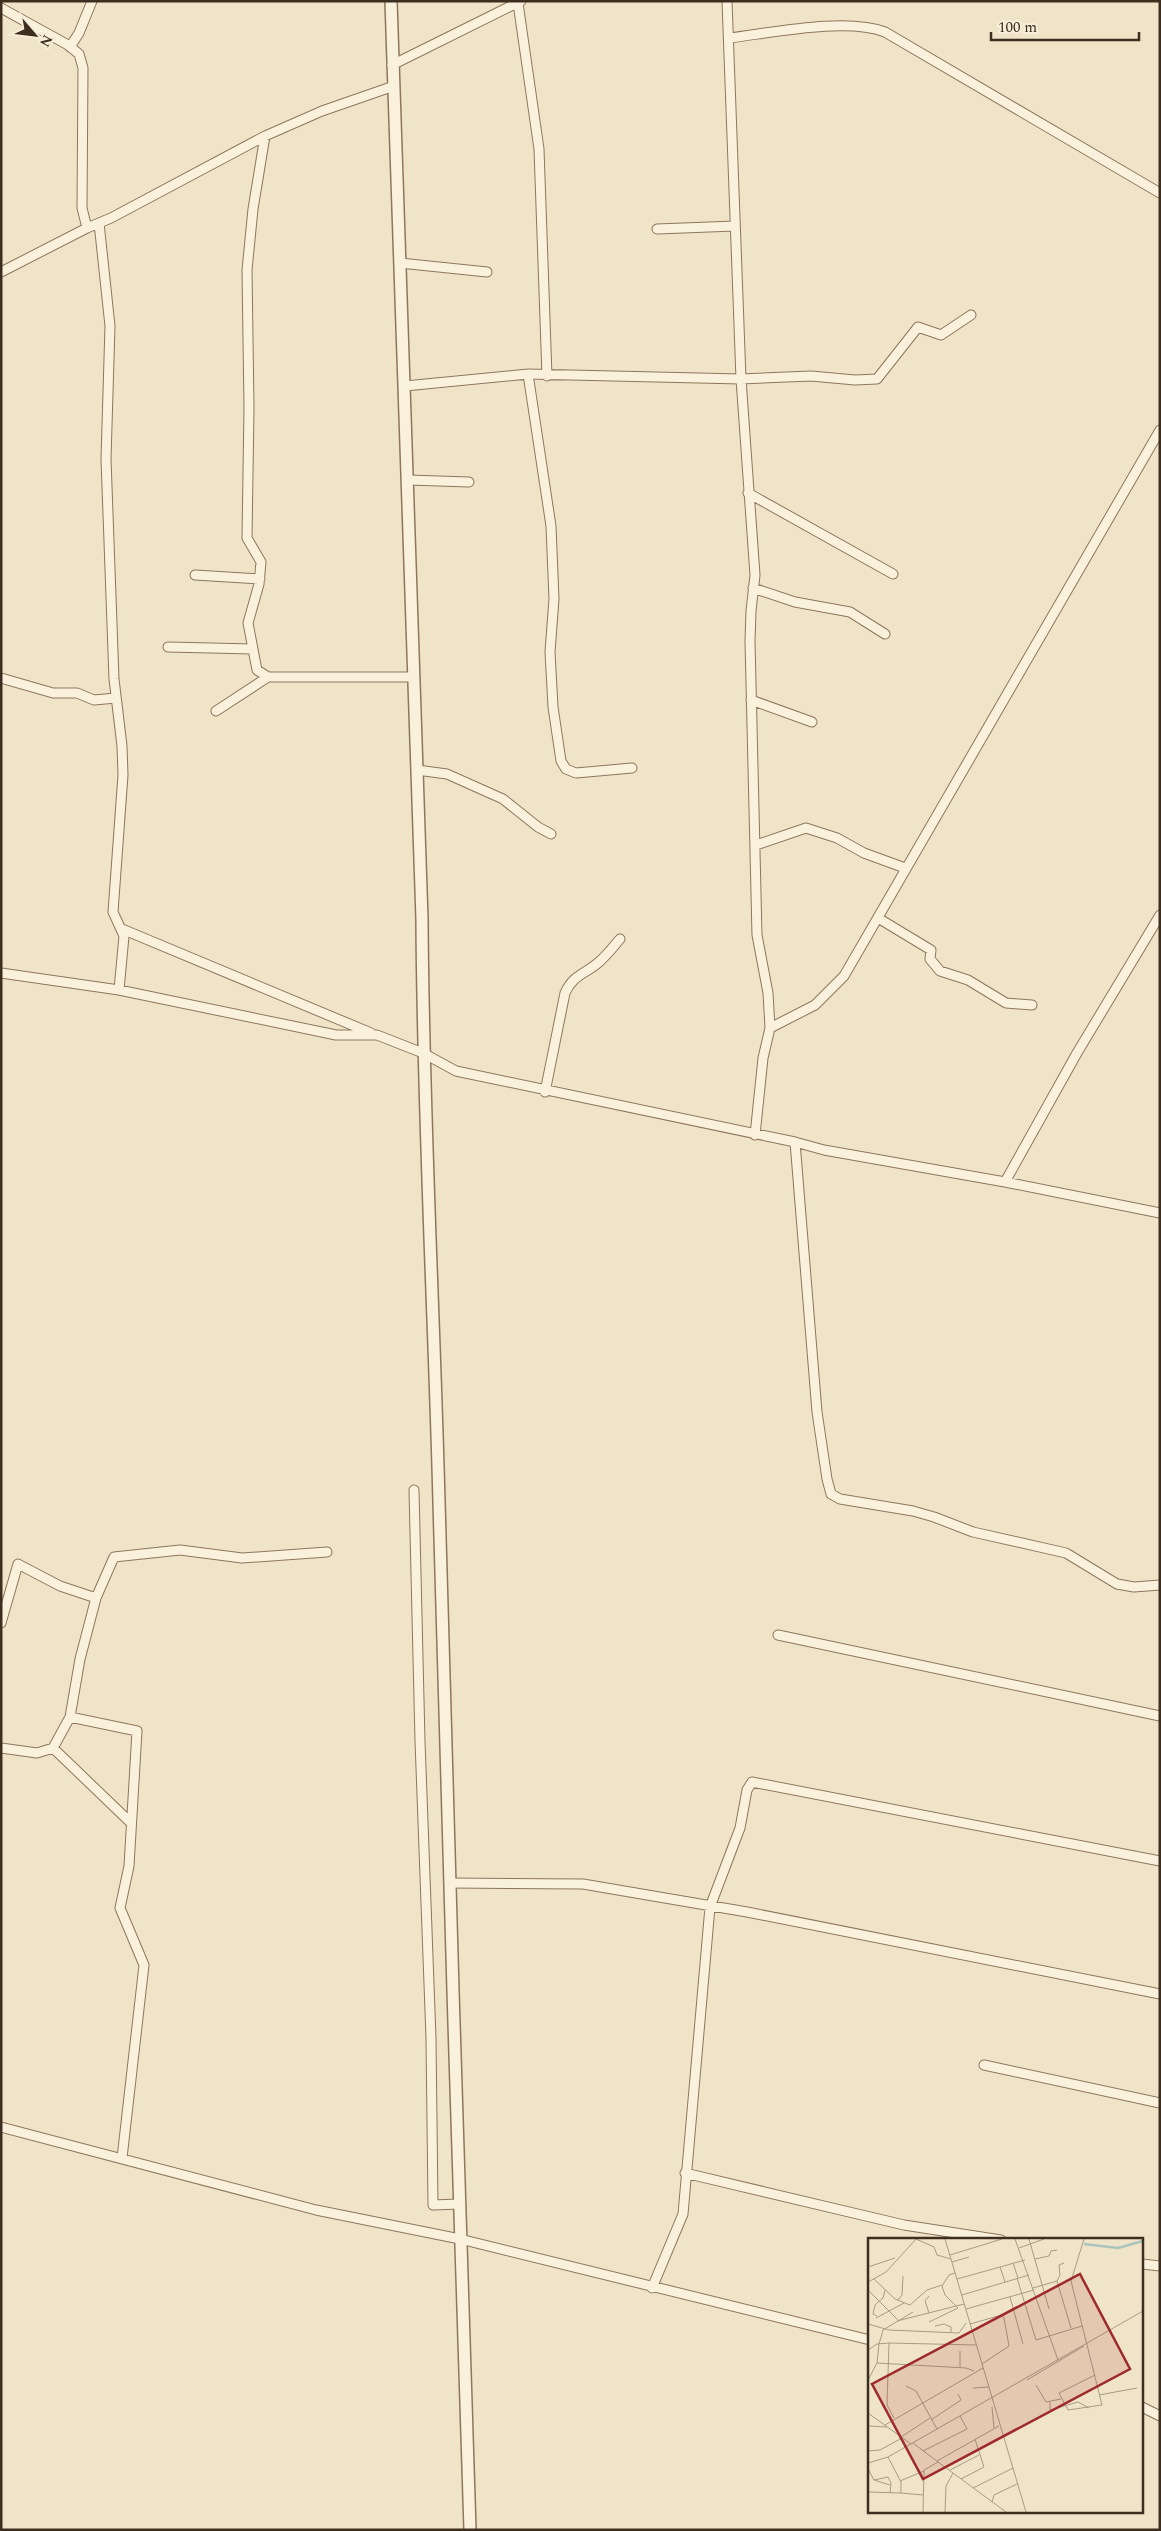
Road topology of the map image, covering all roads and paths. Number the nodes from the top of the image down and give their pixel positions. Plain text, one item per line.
1 (92, 1) edge
2 (390, 1) edge
3 (727, 1) edge
4 (520, 2) edge
5 (503, 6) edge
6 (1, 8) edge
7 (729, 38) junction
8 (70, 47) junction
9 (392, 65) junction
10 (394, 86) junction
11 (265, 136) junction
12 (1160, 193) edge
13 (99, 223) junction
14 (735, 226) junction
15 (87, 228) junction
16 (657, 229) dead end
17 (400, 262) junction
18 (1, 272) edge
19 (487, 272) dead end
20 (972, 315) dead end
21 (528, 374) junction
22 (547, 376) junction
23 (741, 379) junction
24 (404, 386) junction
25 (1160, 430) edge
26 (408, 480) junction
27 (469, 482) dead end
28 (748, 493) junction
29 (893, 574) dead end
30 (195, 575) dead end
31 (260, 580) junction
32 (753, 588) junction
33 (885, 634) dead end
34 (168, 647) dead end
35 (253, 649) junction
36 (268, 677) junction
37 (414, 677) junction
38 (1, 678) edge
39 (116, 698) junction
40 (751, 700) junction
41 (216, 710) dead end
42 (812, 722) dead end
43 (632, 768) dead end
44 (417, 770) junction
45 (551, 834) dead end
46 (756, 845) junction
47 (905, 868) junction
48 (1160, 915) edge
49 (878, 918) junction
50 (122, 929) junction
51 (620, 938) dead end
52 (1, 973) edge
53 (119, 990) junction
54 (1032, 1005) dead end
55 (770, 1028) junction
56 (377, 1035) junction
57 (423, 1052) junction
58 (545, 1092) junction
59 (755, 1135) junction
60 (795, 1142) junction
61 (1005, 1182) junction
62 (1160, 1214) edge
63 (414, 1490) dead end
64 (327, 1552) dead end
65 (1160, 1585) edge
66 (96, 1598) junction
67 (1, 1623) edge
68 (778, 1635) dead end
69 (1160, 1716) edge
70 (70, 1717) junction
71 (1, 1748) edge
72 (53, 1748) junction
73 (131, 1824) junction
74 (1160, 1861) edge
75 (450, 1883) junction
76 (710, 1907) junction
77 (1160, 1994) edge
78 (984, 2065) dead end
79 (1160, 2103) edge
80 (1, 2127) edge
81 (122, 2158) junction
82 (685, 2173) junction
83 (459, 2204) junction
84 (988, 2238) edge
85 (460, 2239) junction
86 (1144, 2264) edge
87 (1160, 2266) edge
88 (652, 2288) junction
89 (868, 2340) edge
90 (1144, 2409) edge
91 (1160, 2416) edge
92 (470, 2530) edge

1 - 8 street
2 - 9 street
3 - 7 street
4 - 5 street
4 - 22 street
5 - 9 street
6 - 8 street
7 - 12 street
7 - 14 street
8 - 15 street
9 - 10 street
10 - 11 street
10 - 17 street
11 - 13 street
11 - 31 street
13 - 15 street
13 - 39 street
14 - 16 street
14 - 23 street
15 - 18 street
17 - 19 street
17 - 24 street
20 - 23 street
21 - 22 street
21 - 24 street
21 - 43 street
22 - 23 street
23 - 28 street
24 - 26 street
25 - 47 street
26 - 27 street
26 - 37 street
28 - 29 street
28 - 32 street
30 - 31 street
31 - 35 street
32 - 33 street
32 - 40 street
34 - 35 street
35 - 36 street
36 - 37 street
36 - 41 street
37 - 44 street
38 - 39 street
39 - 50 street
40 - 42 street
40 - 46 street
44 - 45 street
44 - 57 street
46 - 47 street
46 - 55 street
47 - 49 street
48 - 61 street
49 - 54 street
49 - 55 street
50 - 53 street
50 - 56 street
51 - 58 street
52 - 53 street
53 - 56 street
55 - 59 street
56 - 57 street
57 - 58 street
57 - 75 street
58 - 59 street
59 - 60 street
60 - 61 street
60 - 65 street
61 - 62 street
63 - 83 street
64 - 66 street
66 - 67 street
66 - 70 street
68 - 69 street
70 - 72 street
70 - 73 street
71 - 72 street
72 - 73 street
73 - 81 street
74 - 76 street
75 - 76 street
75 - 83 street
76 - 77 street
76 - 82 street
78 - 79 street
80 - 81 street
81 - 85 street
82 - 84 street
82 - 88 street
83 - 85 street
85 - 88 street
85 - 92 street
86 - 87 street
88 - 89 street
90 - 91 street

